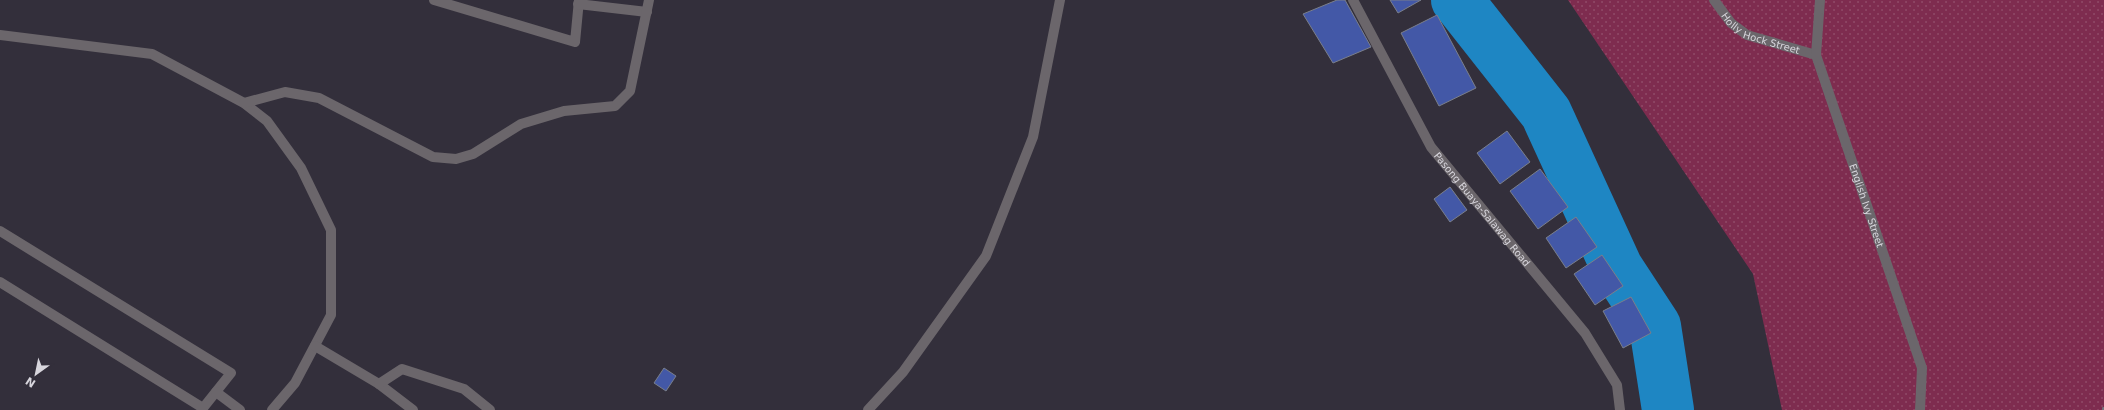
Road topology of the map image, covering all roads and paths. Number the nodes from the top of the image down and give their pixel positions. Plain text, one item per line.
1 (434, 0) edge
2 (649, 0) edge
3 (1060, 0) edge
4 (1353, 0) edge
5 (1714, 0) edge
6 (1820, 0) edge
7 (579, 2) edge
8 (647, 12) junction
9 (0, 35) edge
10 (1816, 55) junction
11 (244, 103) junction
12 (0, 230) edge
13 (0, 282) edge
14 (315, 346) junction
15 (379, 384) junction
16 (216, 392) junction
17 (2104, 406) edge
18 (240, 410) edge
19 (272, 410) edge
20 (413, 410) edge
21 (490, 410) edge
22 (868, 410) edge
23 (1620, 410) edge
24 (1920, 410) edge
25 (2103, 410) edge

1 - 7 street
2 - 8 street
3 - 22 street
4 - 23 street, Pasong Buaya-Salawag Road
5 - 10 street, Holly Hock Street
6 - 10 street, English Ivy Street
7 - 8 street
8 - 11 street
9 - 11 street
10 - 24 street, English Ivy Street
11 - 14 street
12 - 16 street
13 - 16 street
14 - 15 street
14 - 19 street
15 - 20 street
15 - 21 street
16 - 18 street
17 - 25 path

